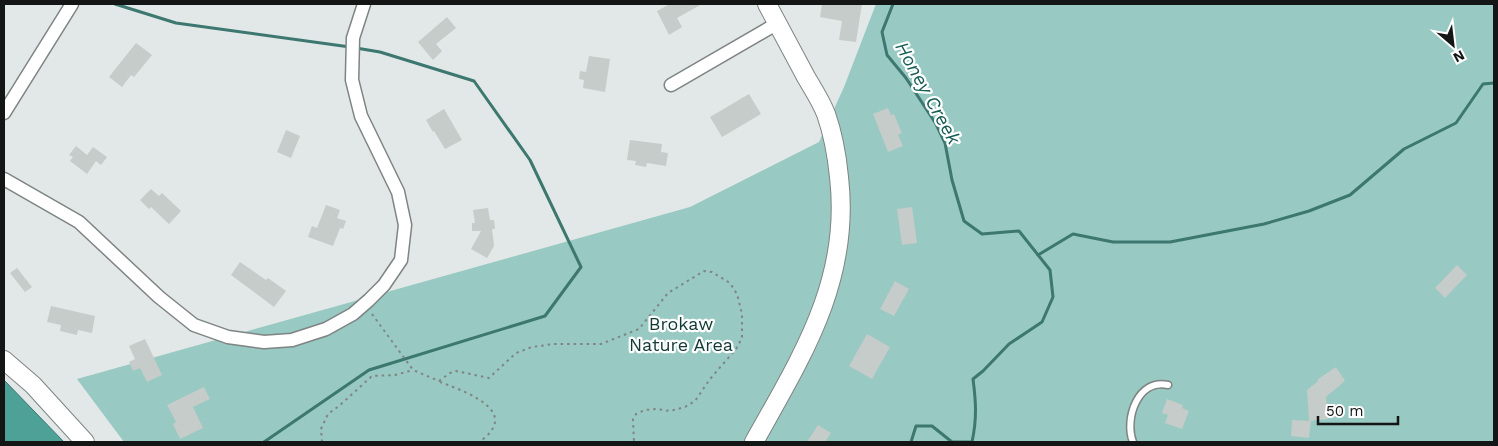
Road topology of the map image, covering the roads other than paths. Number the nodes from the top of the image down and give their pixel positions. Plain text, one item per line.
1 (72, 4) edge
2 (364, 4) edge
3 (767, 4) edge
4 (778, 23) junction
5 (671, 85) dead end
6 (4, 113) edge
7 (4, 179) edge
8 (4, 360) edge
9 (1168, 386) dead end
10 (85, 442) edge
11 (754, 442) edge
12 (1133, 442) edge

1 - 6 street
2 - 7 street
3 - 4 street
4 - 5 street
4 - 11 street
8 - 10 street
9 - 12 lane

